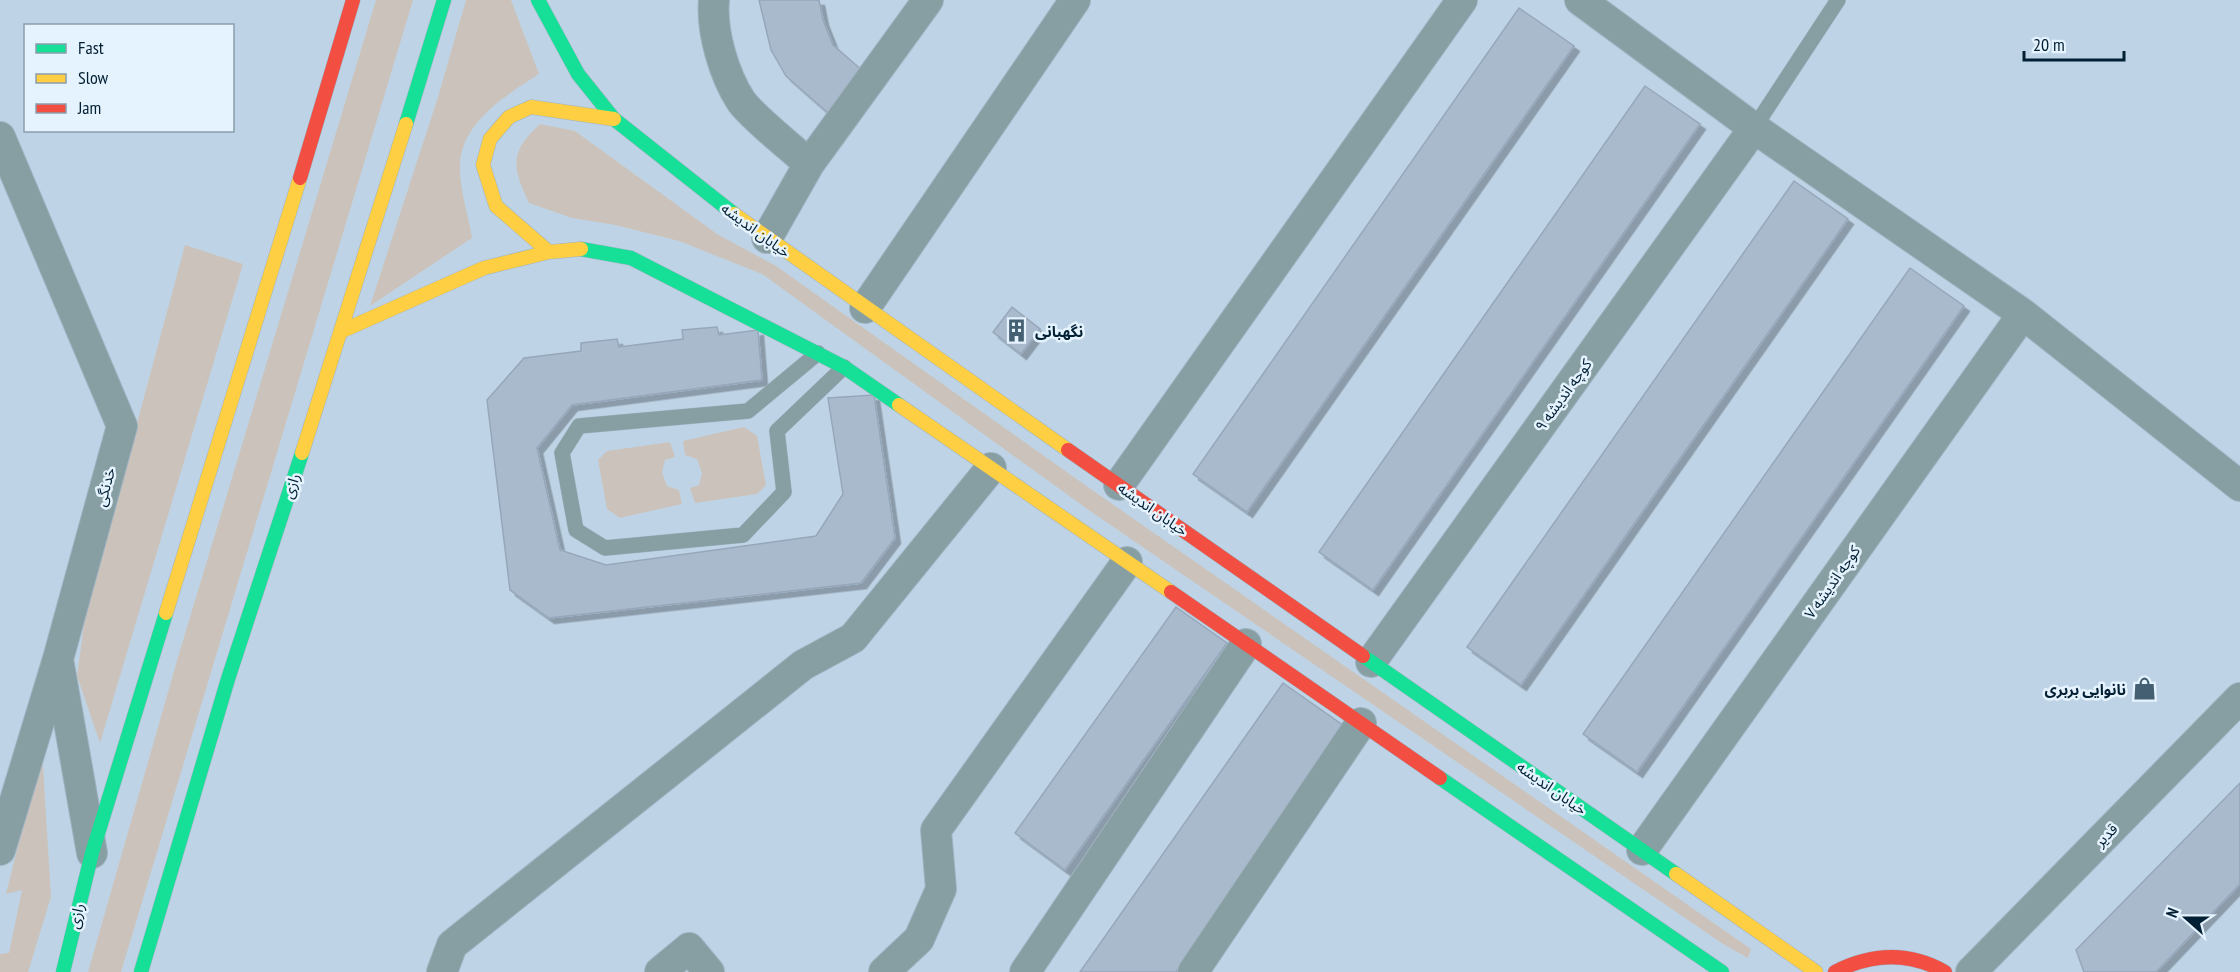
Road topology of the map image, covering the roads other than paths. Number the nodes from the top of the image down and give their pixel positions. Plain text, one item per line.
1 (353, 0) edge
2 (444, 0) edge
3 (538, 0) edge
4 (714, 0) edge
5 (928, 0) edge
6 (1075, 0) edge
7 (1462, 0) edge
8 (1580, 0) edge
9 (1838, 0) edge
10 (614, 119) junction
11 (1754, 128) junction
12 (0, 137) edge
13 (809, 164) junction
14 (767, 238) junction
15 (549, 252) junction
16 (865, 308) junction
17 (2023, 314) junction
18 (342, 331) junction
19 (818, 352) junction
20 (844, 367) junction
21 (991, 468) junction
22 (1119, 485) junction
23 (2240, 486) edge
24 (1127, 562) junction
25 (1246, 644) junction
26 (58, 659) junction
27 (1371, 662) junction
28 (2240, 698) edge
29 (1361, 723) junction
30 (0, 850) edge
31 (1642, 850) junction
32 (92, 853) junction
33 (63, 972) edge
34 (141, 972) edge
35 (442, 972) edge
36 (660, 972) edge
37 (709, 972) edge
38 (884, 972) edge
39 (1025, 972) edge
40 (1193, 972) edge
41 (1722, 972) edge
42 (1816, 972) edge
43 (1835, 972) edge
44 (1945, 972) edge
45 (1971, 972) edge

1 - 32 street, رازی
2 - 18 street, رازی
3 - 10 street, خیابان اندیشه
4 - 13 street
5 - 13 street
6 - 16 street
7 - 22 street
8 - 11 street
9 - 11 lane
10 - 14 street, خیابان اندیشه
10 - 15 street
11 - 17 street
11 - 27 street, کوچه اندیشه ۹
12 - 26 street, خدنگی
13 - 14 street
14 - 16 street, خیابان اندیشه
15 - 18 street
15 - 19 street
16 - 22 street, خیابان اندیشه
17 - 23 street
17 - 31 street, کوچه اندیشه ۷
18 - 34 street, رازی
19 - 20 street
19 - 20 lane
20 - 21 street
21 - 24 street
21 - 35 street
22 - 27 street, خیابان اندیشه
24 - 25 street
24 - 38 street
25 - 29 street
25 - 39 street
26 - 30 street, خدنگی
26 - 32 street
27 - 31 street, خیابان اندیشه
28 - 45 street, قدیر
29 - 40 street
29 - 41 street
31 - 42 street, خیابان اندیشه
32 - 33 street, رازی
36 - 37 street
43 - 44 street

